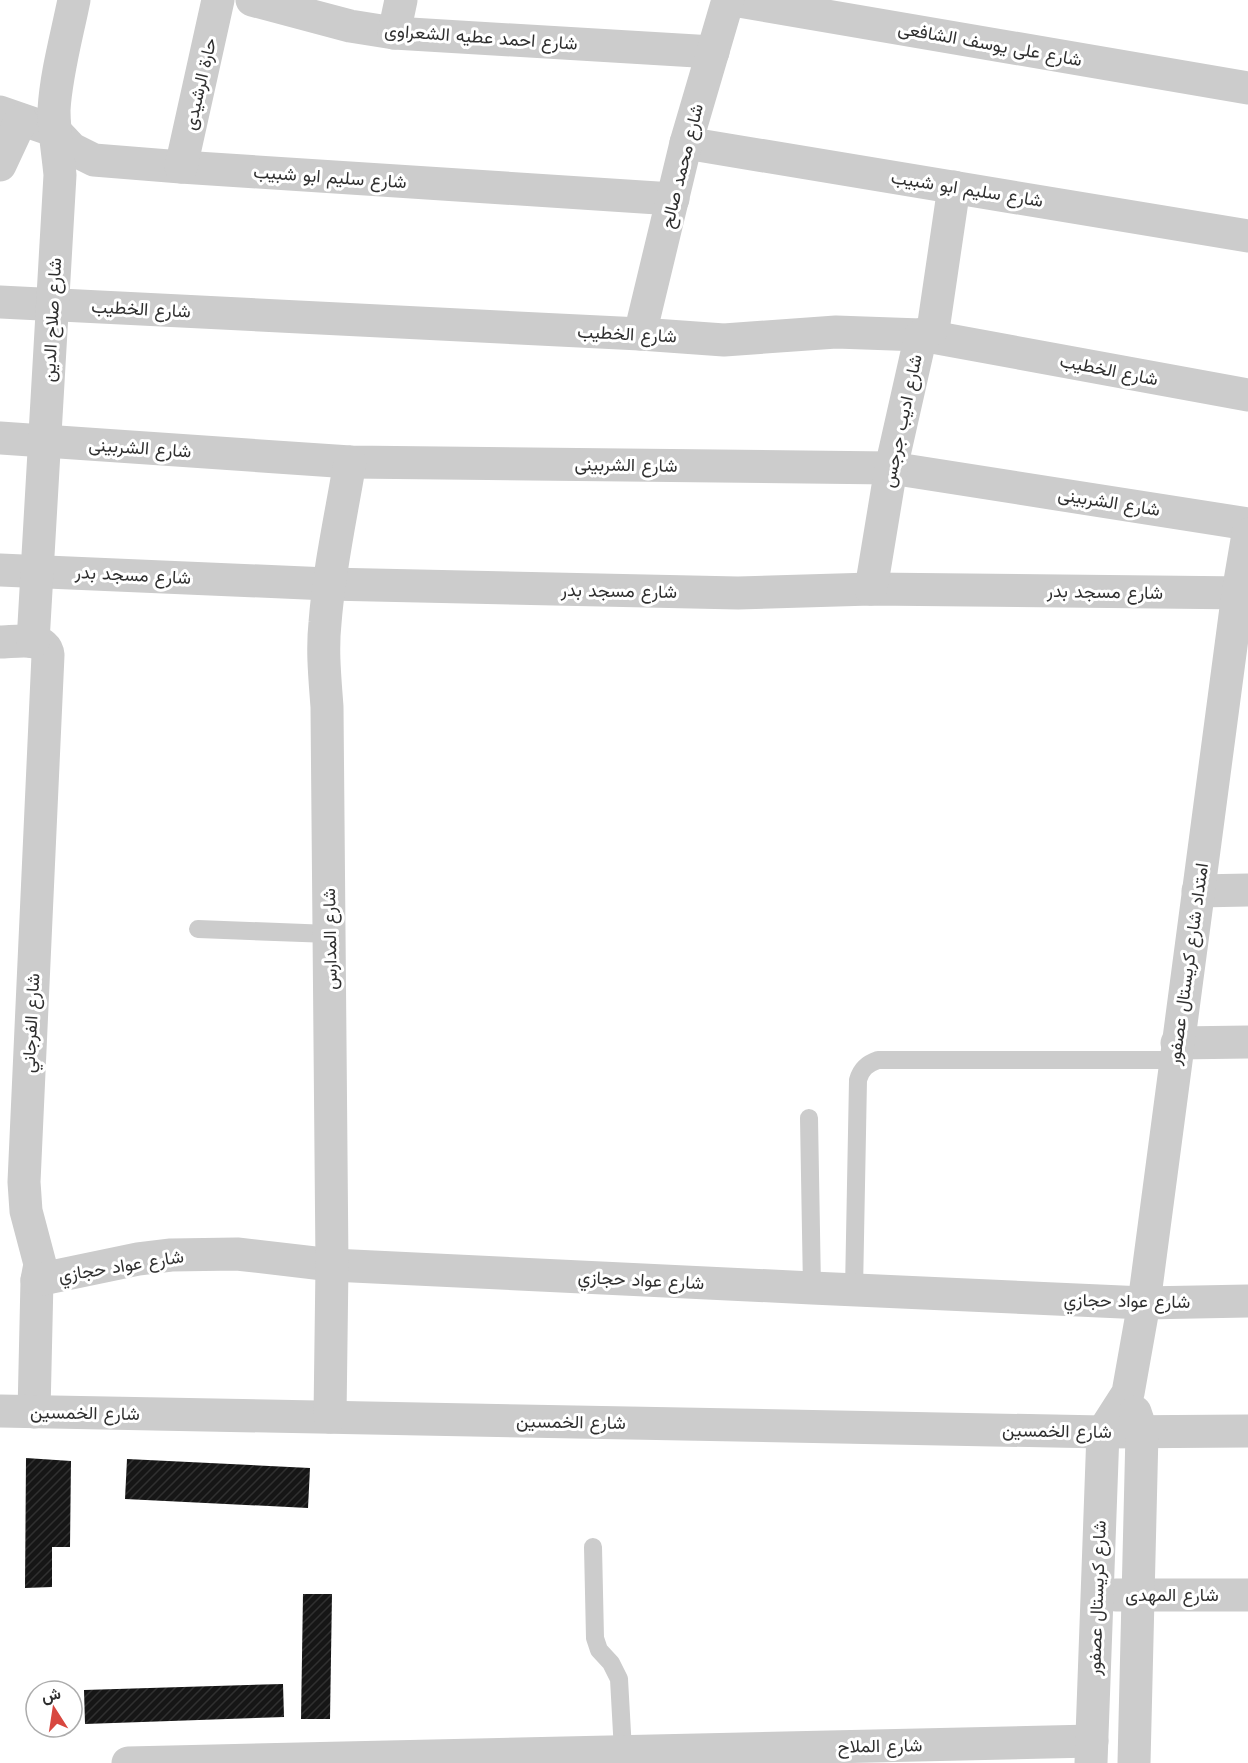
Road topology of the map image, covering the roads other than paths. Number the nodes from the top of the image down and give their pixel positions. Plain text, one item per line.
1 (74, 0) edge
2 (218, 0) edge
3 (252, 0) edge
4 (401, 0) edge
5 (728, 0) edge
6 (733, 0) edge
7 (394, 33) junction
8 (713, 52) junction
9 (1248, 88) edge
10 (11, 116) edge
11 (55, 131) junction
12 (686, 143) junction
13 (0, 165) edge
14 (181, 167) junction
15 (954, 187) junction
16 (673, 199) junction
17 (1248, 236) edge
18 (0, 302) edge
19 (52, 305) junction
20 (640, 334) junction
21 (921, 335) junction
22 (1248, 395) edge
23 (0, 438) edge
24 (45, 441) junction
25 (350, 462) junction
26 (891, 468) junction
27 (1248, 524) edge
28 (1248, 534) edge
29 (0, 570) edge
30 (37, 571) junction
31 (328, 585) junction
32 (871, 590) junction
33 (1243, 593) edge
34 (0, 642) edge
35 (33, 642) junction
36 (1233, 739) edge
37 (1248, 890) edge
38 (1198, 891) junction
39 (198, 929) dead end
40 (330, 934) junction
41 (1248, 1042) edge
42 (1176, 1052) junction
43 (809, 1118) dead end
44 (332, 1265) junction
45 (37, 1280) junction
46 (812, 1288) junction
47 (854, 1290) junction
48 (1248, 1301) edge
49 (1144, 1303) junction
50 (1128, 1393) junction
51 (0, 1411) edge
52 (34, 1412) junction
53 (330, 1417) junction
54 (1248, 1431) edge
55 (1103, 1432) junction
56 (1142, 1433) junction
57 (593, 1547) dead end
58 (1096, 1595) junction
59 (1137, 1595) junction
60 (1248, 1595) edge
61 (1091, 1752) edge
62 (988, 1753) edge
63 (643, 1755) edge
64 (864, 1755) edge
65 (761, 1756) edge
66 (530, 1758) edge
67 (422, 1760) edge
68 (300, 1761) edge
69 (198, 1762) edge
70 (128, 1763) edge
71 (1134, 1763) edge

1 - 11 street, شارع صلاح الدين
2 - 14 street, حارة الرشيدى
3 - 7 street, شارع احمد عطيه الشعراوى
4 - 7 street
5 - 8 street, شارع محمد صالح
6 - 9 street, شارع على يوسف الشافعى
7 - 8 street, شارع احمد عطيه الشعراوى
8 - 12 street, شارع محمد صالح
10 - 11 street, شارع سليم ابو شبيب
10 - 13 street
11 - 14 street, شارع سليم ابو شبيب
11 - 19 street, شارع صلاح الدين
12 - 15 street, شارع سليم ابو شبيب
12 - 16 street, شارع محمد صالح
14 - 16 street, شارع سليم ابو شبيب
15 - 17 street, شارع سليم ابو شبيب
15 - 21 street, شارع اديب جرجس
16 - 20 street, شارع محمد صالح
18 - 19 street, شارع الخطيب
19 - 20 street, شارع الخطيب
19 - 24 street, شارع صلاح الدين
20 - 21 street, شارع الخطيب
21 - 22 street, شارع الخطيب
21 - 26 street, شارع اديب جرجس
23 - 24 street, شارع الشربينى
24 - 25 street, شارع الشربينى
24 - 30 street, شارع صلاح الدين
25 - 26 street, شارع الشربينى
25 - 31 street, شارع المدارس
26 - 27 street, شارع الشربينى
26 - 32 street, شارع اديب جرجس
28 - 33 street, امتداد شارع كريستال عصفور
29 - 30 street, شارع مسجد بدر
30 - 31 street, شارع مسجد بدر
30 - 35 street, شارع صلاح الدين
31 - 32 street, شارع مسجد بدر
31 - 40 street, شارع المدارس
32 - 33 street, شارع مسجد بدر
33 - 36 street, امتداد شارع كريستال عصفور
34 - 35 street
35 - 45 street, شارع الفرجاني
36 - 38 street, امتداد شارع كريستال عصفور
37 - 38 street
38 - 42 street, امتداد شارع كريستال عصفور
39 - 40 lane
40 - 44 street, شارع المدارس
41 - 42 street
42 - 47 lane
42 - 49 street, امتداد شارع كريستال عصفور
43 - 46 lane
44 - 45 street, شارع عواد حجازي
44 - 46 street, شارع عواد حجازي
44 - 53 street, شارع المدارس
45 - 52 street, شارع الفرجاني
46 - 47 street, شارع عواد حجازي
47 - 49 street, شارع عواد حجازي
48 - 49 street, شارع عواد حجازي
49 - 50 street, امتداد شارع كريستال عصفور
50 - 55 street, امتداد شارع كريستال عصفور
50 - 56 street, امتداد شارع كريستال عصفور
51 - 52 street, شارع الخمسين
52 - 53 street, شارع الخمسين
53 - 55 street, شارع الخمسين
54 - 56 street, شارع الخمسين
55 - 56 street, شارع الخمسين
55 - 58 street, شارع كريستال عصفور
56 - 59 street
57 - 63 lane
58 - 59 street, شارع المهدى
58 - 61 street, شارع كريستال عصفور
59 - 60 street, شارع المهدى
59 - 71 street
61 - 62 street, شارع الملاح
62 - 64 street, شارع الملاح
63 - 65 street, شارع الملاح
63 - 66 street, شارع الملاح
64 - 65 street, شارع الملاح
66 - 67 street, شارع الملاح
67 - 68 street, شارع الملاح
68 - 69 street, شارع الملاح
69 - 70 street, شارع الملاح

